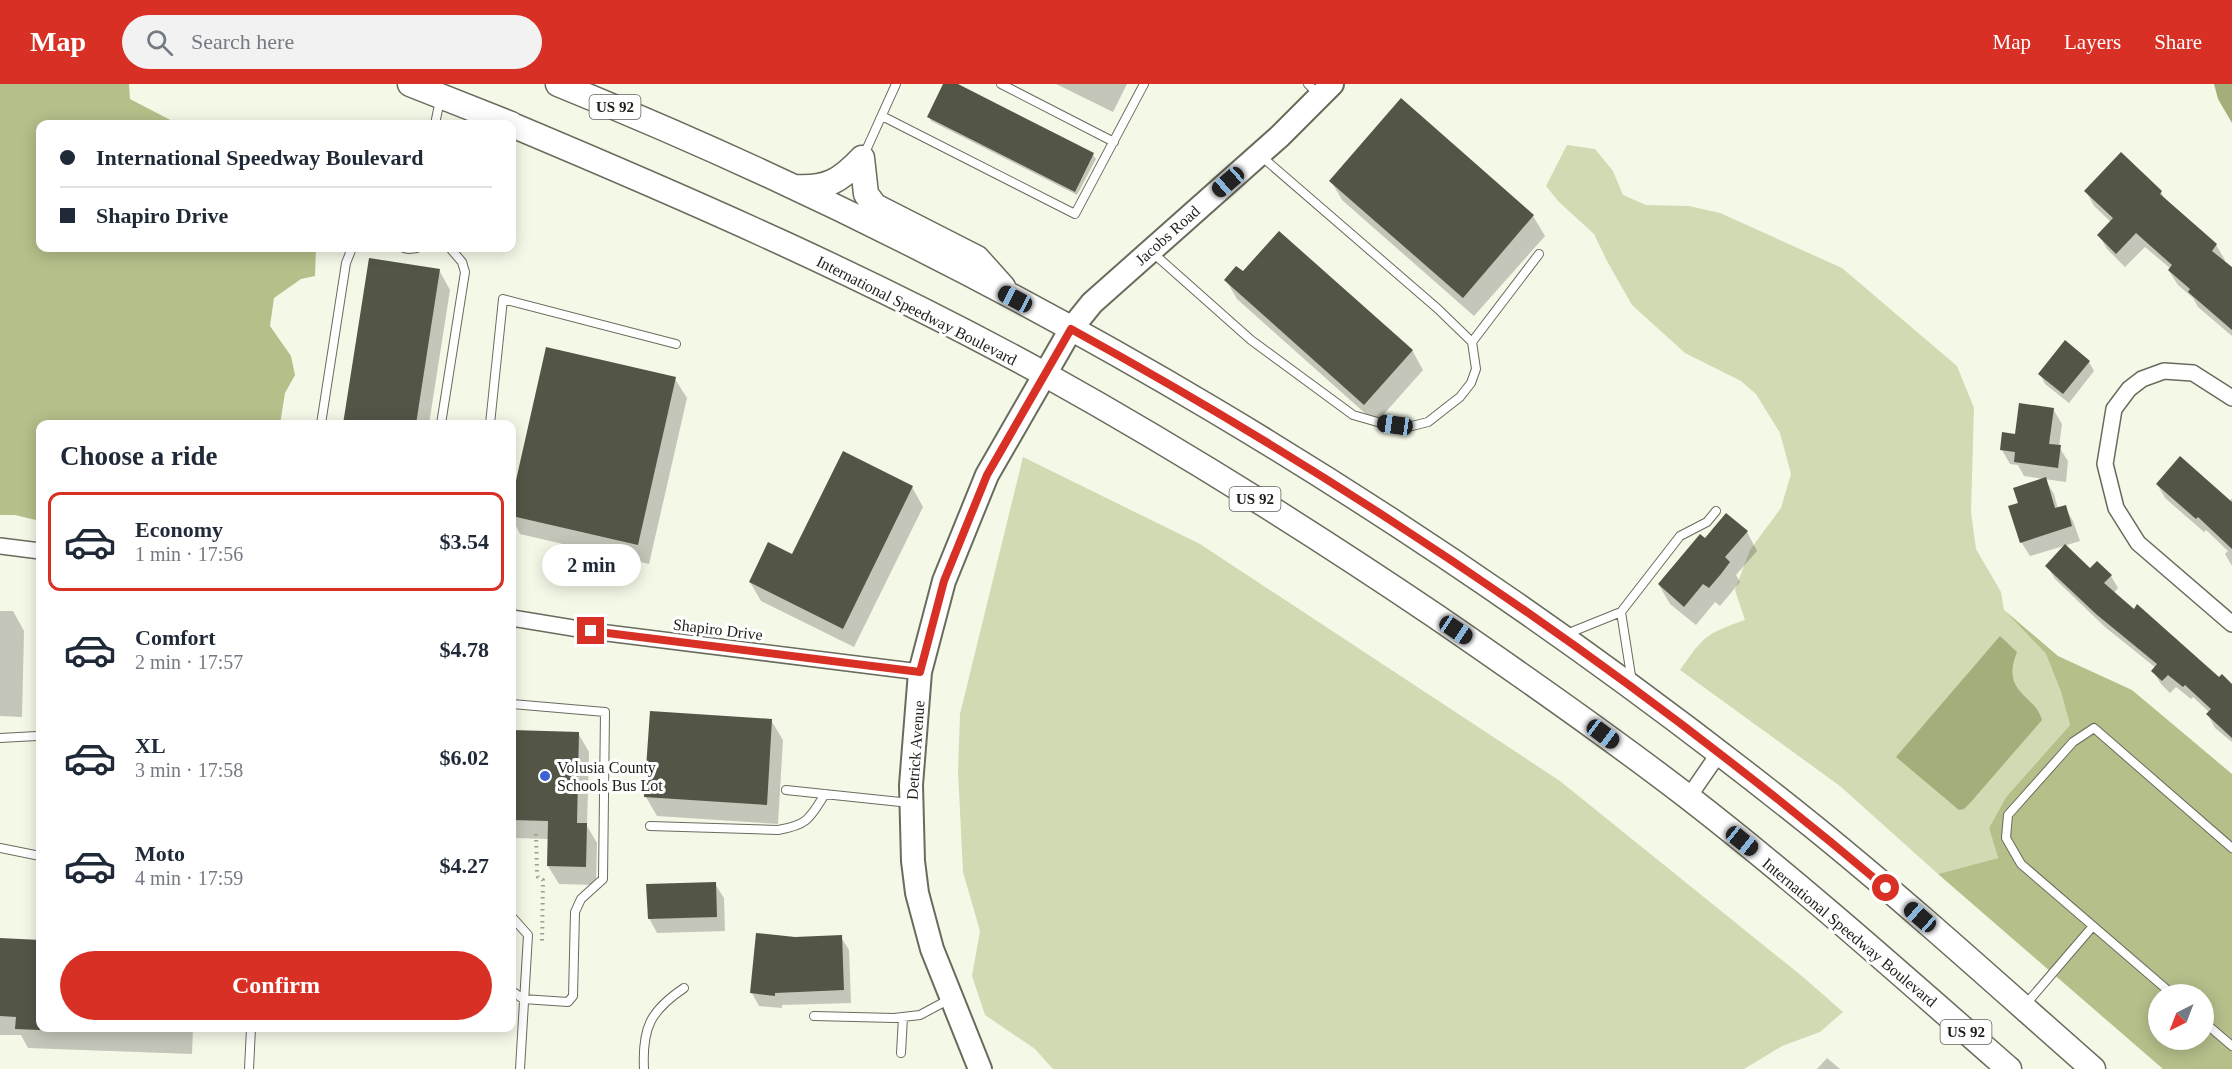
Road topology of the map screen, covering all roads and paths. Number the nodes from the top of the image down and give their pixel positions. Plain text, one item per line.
1 (410, 84) edge
2 (558, 84) edge
3 (896, 84) edge
4 (1001, 84) edge
5 (1144, 84) edge
6 (1320, 88) edge
7 (443, 90) edge
8 (882, 116) junction
9 (436, 120) edge
10 (501, 120) edge
11 (516, 127) edge
12 (1114, 142) junction
13 (1259, 154) junction
14 (862, 158) junction
15 (793, 187) junction
16 (1149, 250) junction
17 (350, 252) edge
18 (453, 252) edge
19 (1539, 254) dead end
20 (1015, 299) junction
21 (1071, 329) junction
22 (1472, 342) junction
23 (676, 344) dead end
24 (1044, 374) junction
25 (2232, 398) edge
26 (322, 420) edge
27 (442, 420) edge
28 (490, 420) edge
29 (1716, 511) dead end
30 (0, 546) edge
31 (36, 550) edge
32 (1622, 612) junction
33 (516, 619) edge
34 (2232, 624) edge
35 (1560, 636) junction
36 (920, 672) junction
37 (1633, 689) junction
38 (516, 704) edge
39 (36, 736) edge
40 (0, 738) edge
41 (1719, 753) junction
42 (786, 790) dead end
43 (825, 794) junction
44 (1688, 798) junction
45 (911, 803) junction
46 (650, 825) dead end
47 (0, 848) edge
48 (2232, 848) edge
49 (36, 855) edge
50 (516, 922) edge
51 (2093, 926) junction
52 (2160, 984) edge
53 (684, 988) dead end
54 (516, 994) edge
55 (952, 998) junction
56 (523, 999) junction
57 (2023, 1007) junction
58 (814, 1016) dead end
59 (903, 1017) junction
60 (2214, 1031) edge
61 (251, 1032) edge
62 (2232, 1046) edge
63 (901, 1053) dead end
64 (249, 1069) edge
65 (520, 1069) edge
66 (644, 1069) edge
67 (980, 1069) edge
68 (2009, 1069) edge
69 (2094, 1069) edge

1 - 7 main road, International Speedway Boulevard / US 92
2 - 15 main road, US 92
3 - 8 lane
4 - 12 lane
5 - 12 lane
6 - 13 street, Jacobs Road
7 - 9 lane
7 - 10 main road, International Speedway Boulevard / US 92
8 - 12 lane
8 - 14 lane
11 - 24 main road, International Speedway Boulevard / US 92
13 - 16 street, Jacobs Road
13 - 22 lane
14 - 15 main road
14 - 20 main road
15 - 20 main road, US 92
16 - 21 street, Jacobs Road
16 - 22 lane
17 - 26 lane
18 - 27 lane
19 - 22 lane
20 - 21 main road, US 92
21 - 24 street, Jacobs Road
21 - 35 main road, US 92
23 - 28 lane
24 - 36 street, Detrick Avenue
24 - 44 main road, International Speedway Boulevard / US 92
25 - 34 street
29 - 32 lane
30 - 31 street
32 - 35 lane
32 - 37 lane
33 - 36 street, Shapiro Drive
35 - 37 main road, US 92
36 - 45 street, Detrick Avenue
37 - 41 main road, US 92
38 - 56 lane
39 - 40 lane
41 - 44 street
41 - 57 main road, US 92
42 - 43 lane
43 - 45 lane
43 - 46 lane
44 - 68 main road, International Speedway Boulevard / US 92
45 - 55 street, Detrick Avenue
47 - 49 lane
48 - 51 lane
50 - 56 lane
51 - 52 lane
51 - 57 lane
53 - 66 lane
54 - 56 lane
55 - 59 lane
55 - 67 street, Detrick Avenue
56 - 65 lane
57 - 69 main road, US 92
58 - 59 lane
59 - 63 lane
60 - 62 lane
61 - 64 lane

